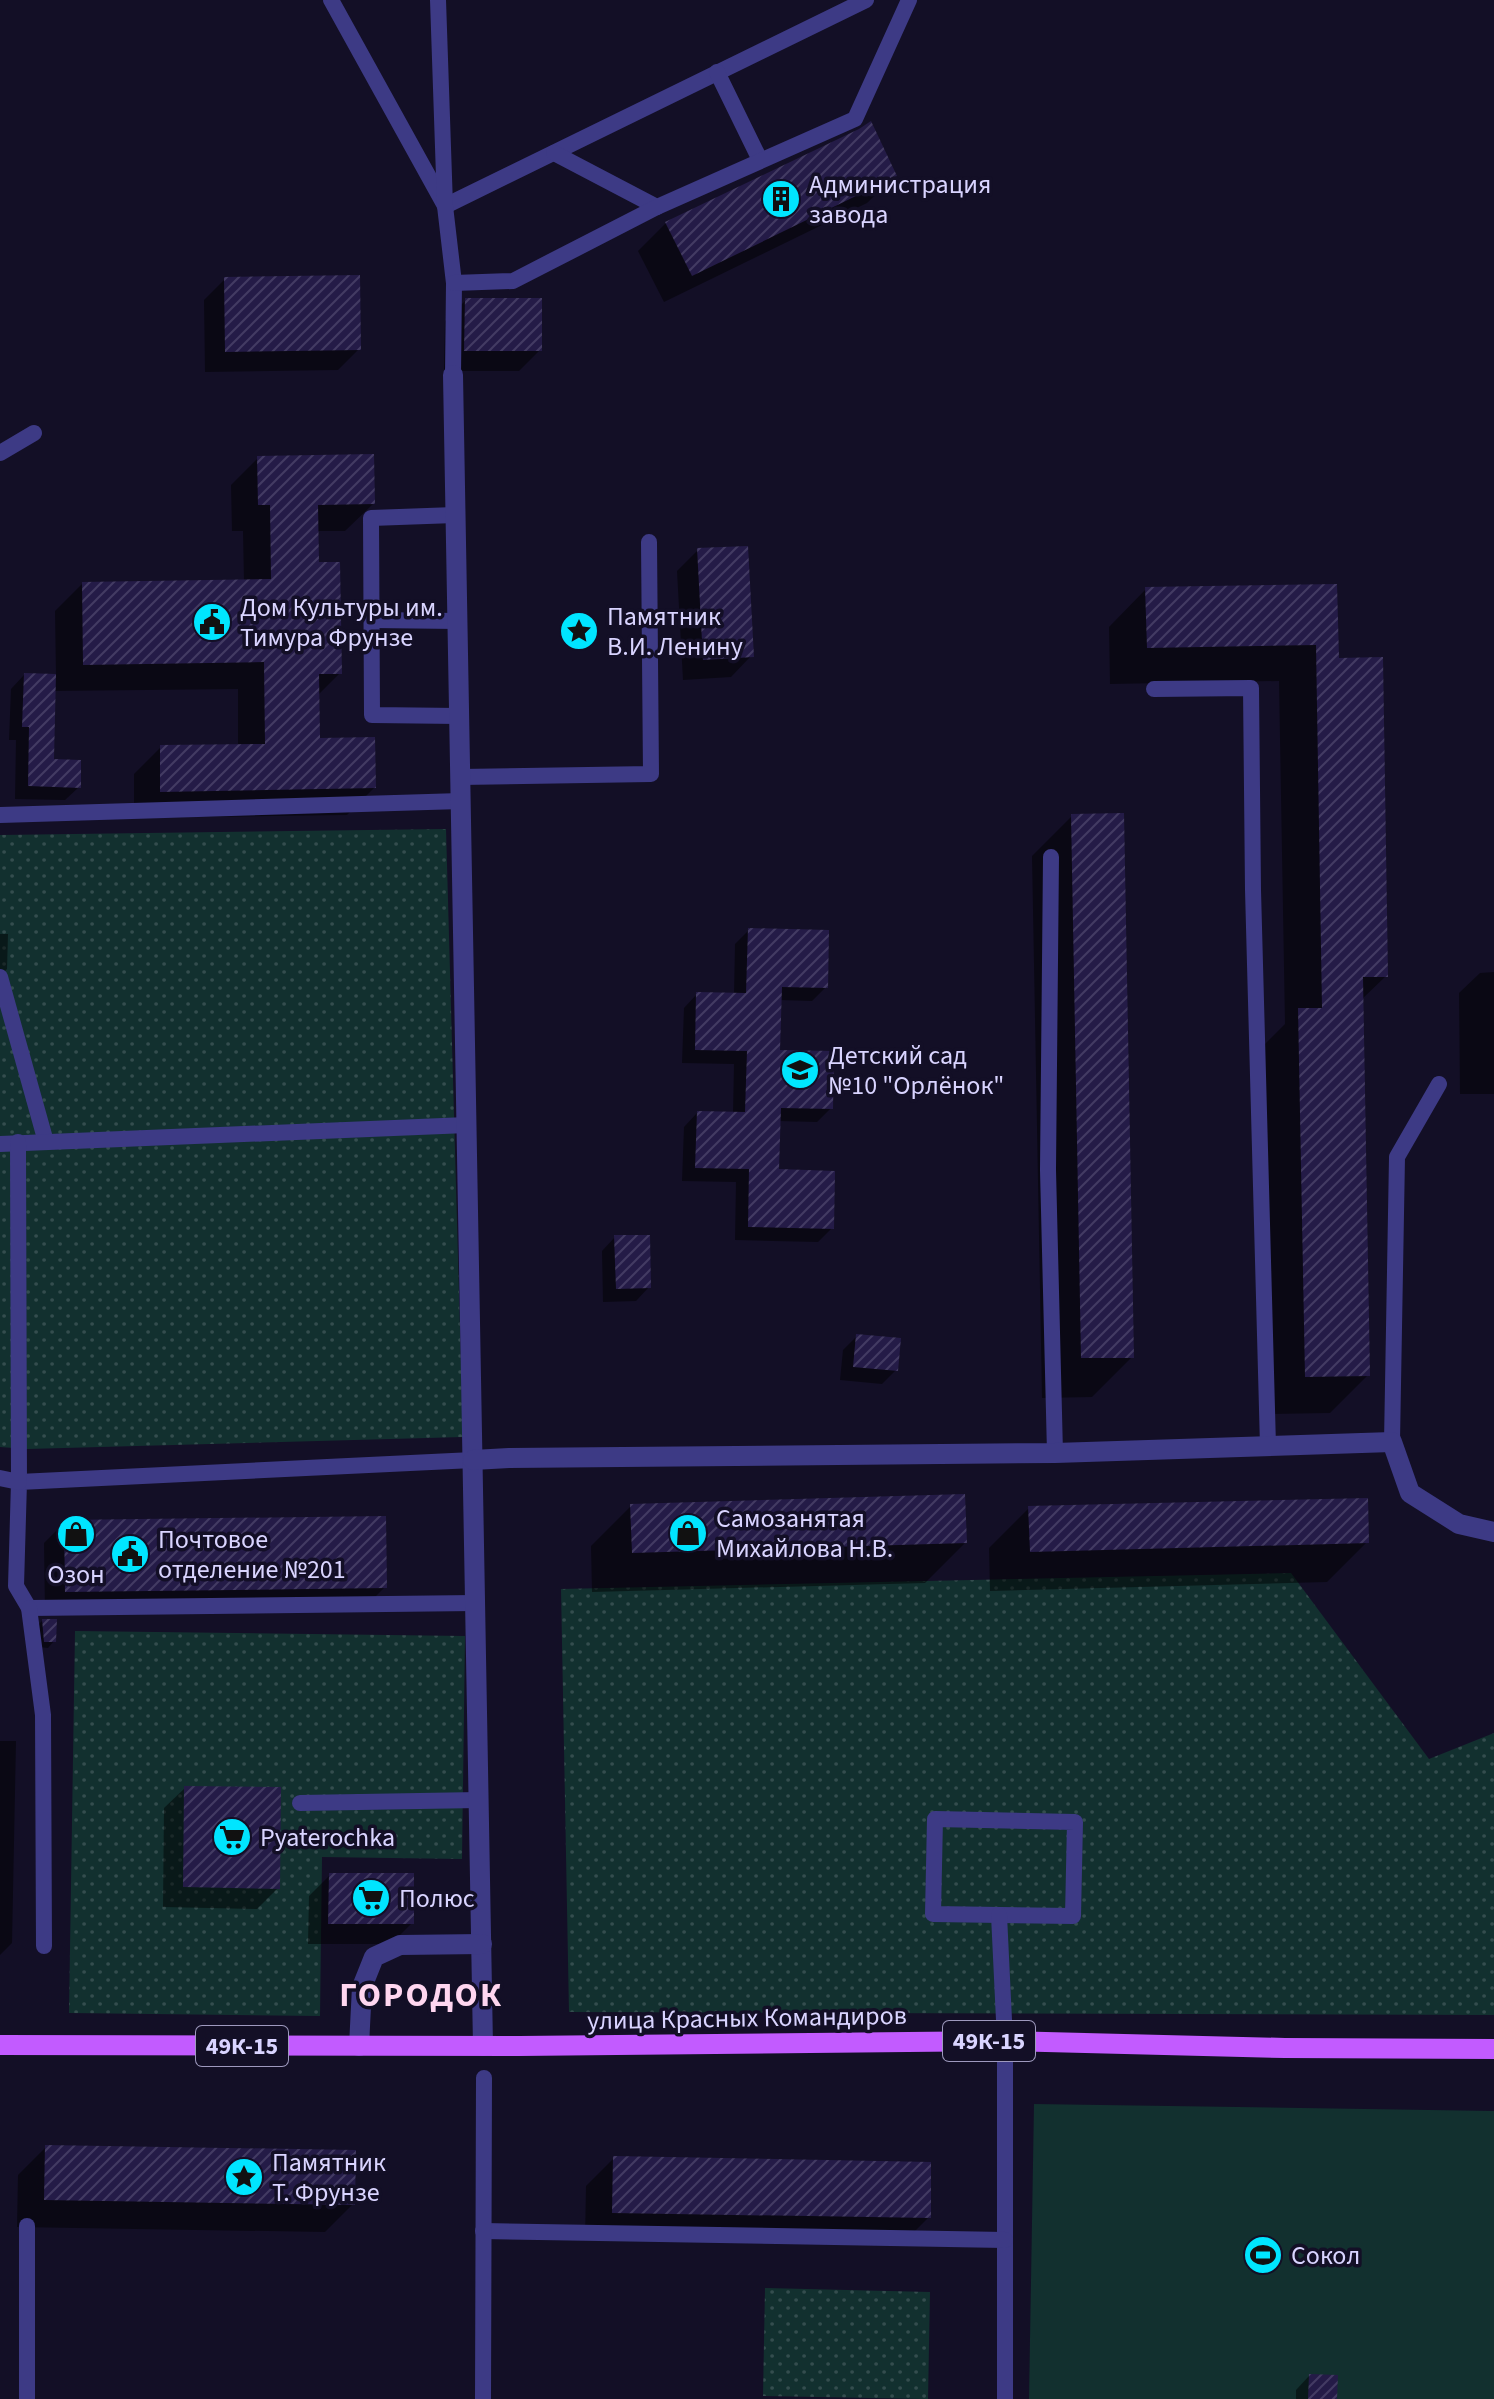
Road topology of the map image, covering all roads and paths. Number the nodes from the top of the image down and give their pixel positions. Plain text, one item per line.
1 (331, 0) edge
2 (438, 0) edge
3 (866, 0) edge
4 (909, 0) edge
5 (717, 72) junction
6 (554, 153) junction
7 (760, 160) junction
8 (445, 206) junction
9 (657, 207) junction
10 (454, 283) junction
11 (453, 375) joint
12 (34, 433) dead end
13 (0, 453) edge
14 (455, 515) junction
15 (649, 542) dead end
16 (372, 620) junction
17 (457, 621) junction
18 (1154, 689) dead end
19 (459, 716) junction
20 (460, 777) junction
21 (461, 801) junction
22 (0, 815) edge
23 (1051, 857) dead end
24 (0, 977) edge
25 (1439, 1084) dead end
26 (467, 1125) junction
27 (18, 1142) junction
28 (46, 1142) junction
29 (0, 1144) edge
30 (1392, 1442) junction
31 (1268, 1446) junction
32 (1055, 1453) junction
33 (473, 1460) junction
34 (0, 1478) edge
35 (19, 1482) junction
36 (1494, 1532) edge
37 (475, 1603) junction
38 (29, 1608) junction
39 (479, 1800) junction
40 (300, 1803) dead end
41 (999, 1915) junction
42 (482, 1944) junction
43 (44, 1946) dead end
44 (1005, 2041) junction
45 (0, 2045) edge
46 (359, 2046) junction
47 (483, 2046) junction
48 (1494, 2049) edge
49 (484, 2078) dead end
50 (27, 2226) dead end
51 (483, 2231) junction
52 (1005, 2240) junction
53 (27, 2399) edge
54 (483, 2399) edge
55 (1005, 2399) edge

1 - 8 lane
2 - 8 lane
3 - 5 lane
4 - 7 lane
5 - 6 lane
5 - 7 lane
6 - 8 lane
6 - 9 lane
7 - 9 lane
8 - 10 lane
9 - 10 lane
10 - 11 lane
11 - 14 street
12 - 13 lane
14 - 16 lane
14 - 17 street
15 - 20 lane
16 - 17 lane
16 - 19 lane
17 - 19 street
18 - 31 lane
19 - 20 street
20 - 21 street
21 - 22 lane
21 - 26 street
23 - 32 lane
24 - 28 lane
25 - 30 lane
26 - 28 lane
26 - 33 street
27 - 28 lane
27 - 29 lane
27 - 35 lane
30 - 31 street
30 - 36 street
31 - 32 street
32 - 33 street
33 - 35 lane
33 - 37 street
34 - 35 lane
35 - 38 lane
37 - 38 lane
37 - 39 street
38 - 43 lane
39 - 40 lane
39 - 42 street
41 - 41 lane
41 - 44 lane
42 - 46 street
42 - 47 street
44 - 47 main road, улица Красных Командиров / 49К-15
44 - 48 main road, улица Красных Командиров / 49К-15
44 - 52 lane
45 - 46 main road, улица Красных Командиров / 49К-15
46 - 47 main road, улица Красных Командиров / 49К-15
49 - 51 lane
50 - 53 lane
51 - 52 lane
51 - 54 lane
52 - 55 lane

